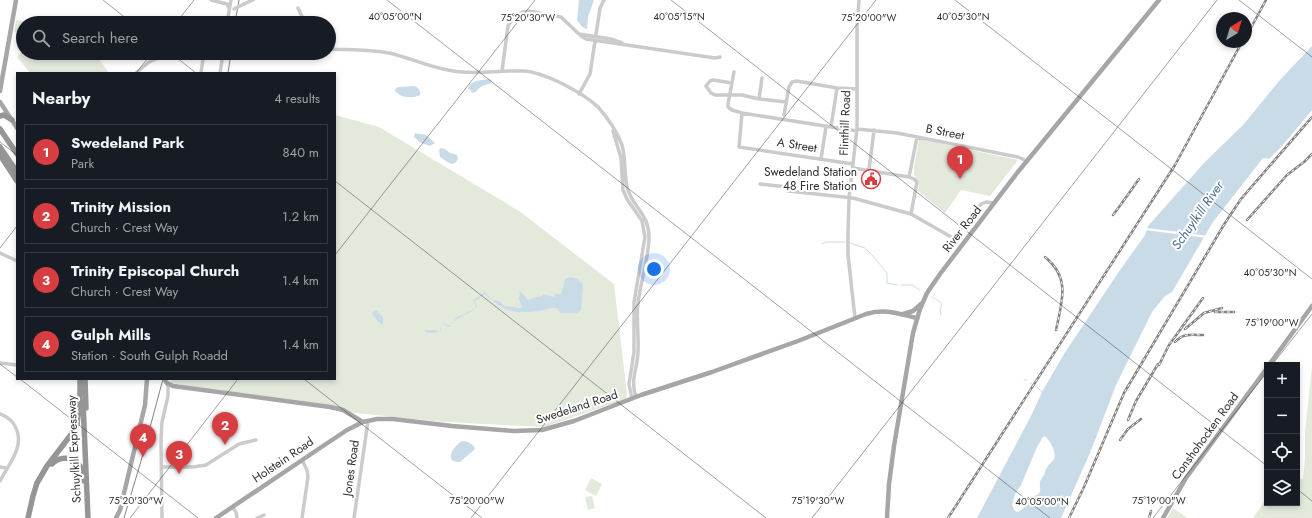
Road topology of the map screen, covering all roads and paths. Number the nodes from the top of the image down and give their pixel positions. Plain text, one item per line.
1 (16, 0) edge
2 (211, 0) edge
3 (231, 0) edge
4 (253, 0) edge
5 (604, 0) edge
6 (859, 0) edge
7 (1159, 0) edge
8 (298, 8) dead end
9 (229, 9) junction
10 (228, 16) edge
11 (302, 16) edge
12 (596, 39) junction
13 (336, 49) edge
14 (720, 56) dead end
15 (154, 60) edge
16 (203, 60) edge
17 (222, 60) edge
18 (137, 72) edge
19 (201, 72) edge
20 (220, 72) edge
21 (502, 72) junction
22 (734, 72) dead end
23 (762, 78) dead end
24 (732, 83) junction
25 (837, 88) junction
26 (857, 89) junction
27 (0, 91) edge
28 (579, 94) junction
29 (730, 95) junction
30 (760, 99) junction
31 (0, 102) edge
32 (786, 102) junction
33 (742, 113) junction
34 (784, 115) dead end
35 (0, 116) edge
36 (12, 120) junction
37 (16, 126) edge
38 (826, 127) junction
39 (831, 127) junction
40 (0, 129) edge
41 (857, 130) junction
42 (874, 130) junction
43 (917, 137) junction
44 (0, 147) edge
45 (16, 153) edge
46 (0, 155) edge
47 (821, 159) junction
48 (1027, 161) junction
49 (853, 166) junction
50 (869, 170) junction
51 (16, 171) edge
52 (910, 178) junction
53 (16, 179) edge
54 (760, 184) dead end
55 (849, 198) junction
56 (994, 203) junction
57 (911, 214) junction
58 (0, 253) edge
59 (16, 261) edge
60 (922, 303) junction
61 (1312, 306) edge
62 (902, 314) junction
63 (855, 318) junction
64 (917, 318) junction
65 (1271, 362) edge
66 (0, 363) edge
67 (16, 365) edge
68 (1264, 372) edge
69 (80, 380) edge
70 (80, 380) edge
71 (85, 380) edge
72 (148, 380) edge
73 (166, 382) edge
74 (177, 386) junction
75 (168, 396) junction
76 (634, 398) junction
77 (0, 414) edge
78 (365, 421) junction
79 (256, 440) dead end
80 (302, 460) junction
81 (0, 467) edge
82 (162, 467) junction
83 (6, 468) junction
84 (0, 481) edge
85 (232, 507) junction
86 (88, 510) junction
87 (264, 515) dead end
88 (28, 518) edge
89 (32, 518) edge
90 (88, 518) edge
91 (92, 518) edge
92 (116, 518) edge
93 (162, 518) edge
94 (216, 518) edge
95 (238, 518) edge
96 (257, 518) edge
97 (302, 518) edge
98 (354, 518) edge
99 (887, 518) edge
100 (1162, 518) edge

1 - 27 main road
2 - 9 street
3 - 9 street
4 - 9 street, bridge
5 - 12 street
6 - 26 street, Flinthill Road
7 - 48 main road, River Road
8 - 11 street
9 - 10 street
12 - 14 street
12 - 21 street
12 - 28 street
13 - 21 street
15 - 18 street
16 - 19 street
17 - 20 street
21 - 28 street
22 - 24 street
23 - 30 street
24 - 29 street
24 - 29 street
25 - 26 street
25 - 32 street
25 - 39 street
26 - 41 street, Flinthill Road
28 - 76 street
29 - 30 street
29 - 33 street
30 - 32 street
31 - 36 main road
32 - 34 street
33 - 38 street, B Street
33 - 47 street, A Street
35 - 36 highway
36 - 37 main road
38 - 39 street, B Street
38 - 47 street
39 - 41 street, B Street
40 - 45 highway
41 - 42 street, B Street
41 - 49 street, Flinthill Road
42 - 43 street, B Street
42 - 50 street
43 - 48 street, B Street
43 - 52 street
44 - 51 highway
46 - 53 highway
47 - 49 street, A Street
48 - 56 main road, River Road
49 - 50 street, A Street
49 - 55 street, Flinthill Road
50 - 52 street, A Street
52 - 57 street
54 - 55 street
55 - 57 street
55 - 63 street, Flinthill Road
56 - 57 street
56 - 60 main road, River Road
58 - 59 street
60 - 62 main road
60 - 64 main road, River Road
61 - 65 main road
62 - 63 main road, Swedeland Road
62 - 64 main road, Swedeland Road
63 - 76 main road, Swedeland Road
64 - 99 main road, River Road
66 - 67 street
68 - 100 main road, Conshohocken Road
69 - 86 highway, Schuylkill Expressway
70 - 88 highway
71 - 91 highway, Schuylkill Expressway
72 - 92 main road
73 - 74 main road
73 - 75 street
74 - 75 street
74 - 78 main road
75 - 82 street
76 - 78 main road, Swedeland Road
77 - 83 street
78 - 80 main road, Holstein Road
78 - 98 street, Jones Road
79 - 82 street
80 - 85 main road, Holstein Road
80 - 97 street
81 - 83 street
82 - 93 street
83 - 84 street
85 - 94 main road, Holstein Road
85 - 95 street
86 - 89 highway
86 - 90 highway, Schuylkill Expressway
87 - 96 street

